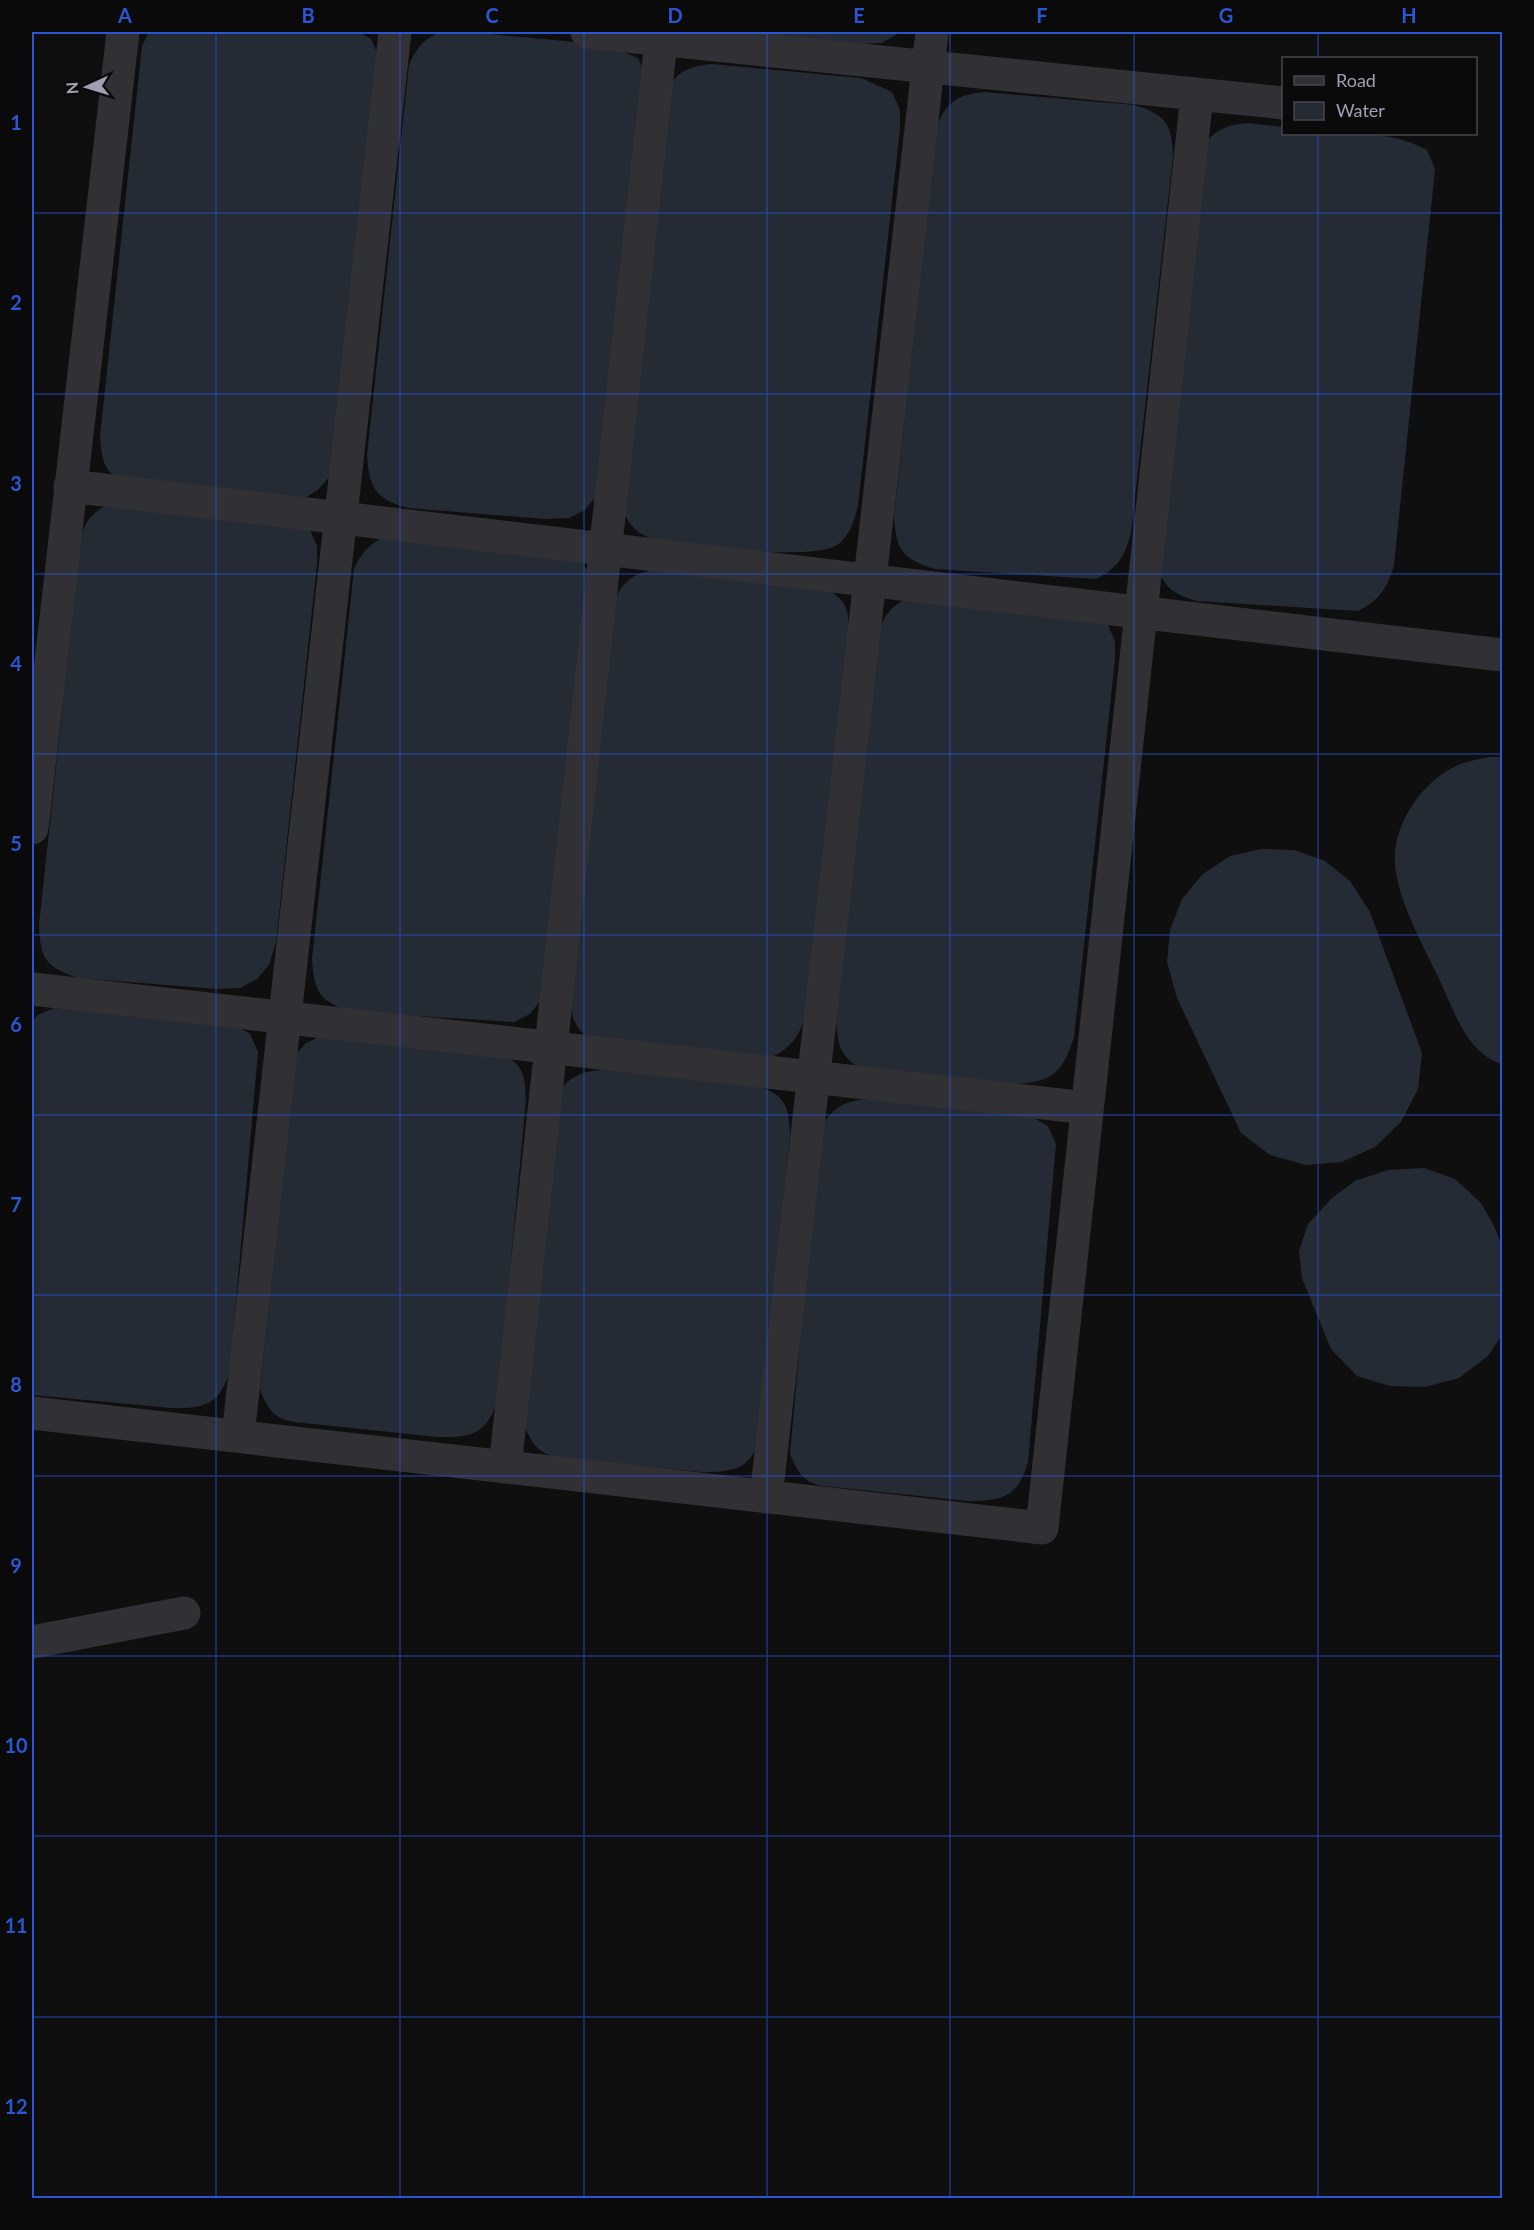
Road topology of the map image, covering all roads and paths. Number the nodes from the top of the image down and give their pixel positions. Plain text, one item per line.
1 (123, 32) edge
2 (396, 32) edge
3 (587, 32) edge
4 (932, 32) edge
5 (662, 35) edge
6 (928, 67) junction
7 (1197, 94) junction
8 (1282, 103) edge
9 (70, 486) junction
10 (341, 517) junction
11 (605, 549) junction
12 (870, 580) junction
13 (1141, 612) junction
14 (1503, 655) edge
15 (32, 828) edge
16 (32, 989) edge
17 (285, 1017) junction
18 (551, 1047) junction
19 (814, 1077) junction
20 (1087, 1108) junction
21 (32, 1413) edge
22 (238, 1437) junction
23 (505, 1467) junction
24 (766, 1497) junction
25 (184, 1613) dead end
26 (32, 1642) edge

1 - 9 lane
2 - 10 lane
3 - 5 lane
4 - 6 lane
5 - 6 lane
5 - 11 lane
6 - 7 lane
6 - 12 lane
7 - 8 lane
7 - 13 lane
9 - 10 lane
9 - 15 lane
10 - 11 lane
10 - 17 lane
11 - 12 lane
11 - 18 lane
12 - 13 lane
12 - 19 lane
13 - 14 lane
13 - 20 lane
16 - 17 lane
17 - 18 lane
17 - 22 lane
18 - 19 lane
18 - 23 lane
19 - 20 lane
19 - 24 lane
20 - 24 lane
21 - 22 lane
22 - 23 lane
23 - 24 lane
25 - 26 lane

